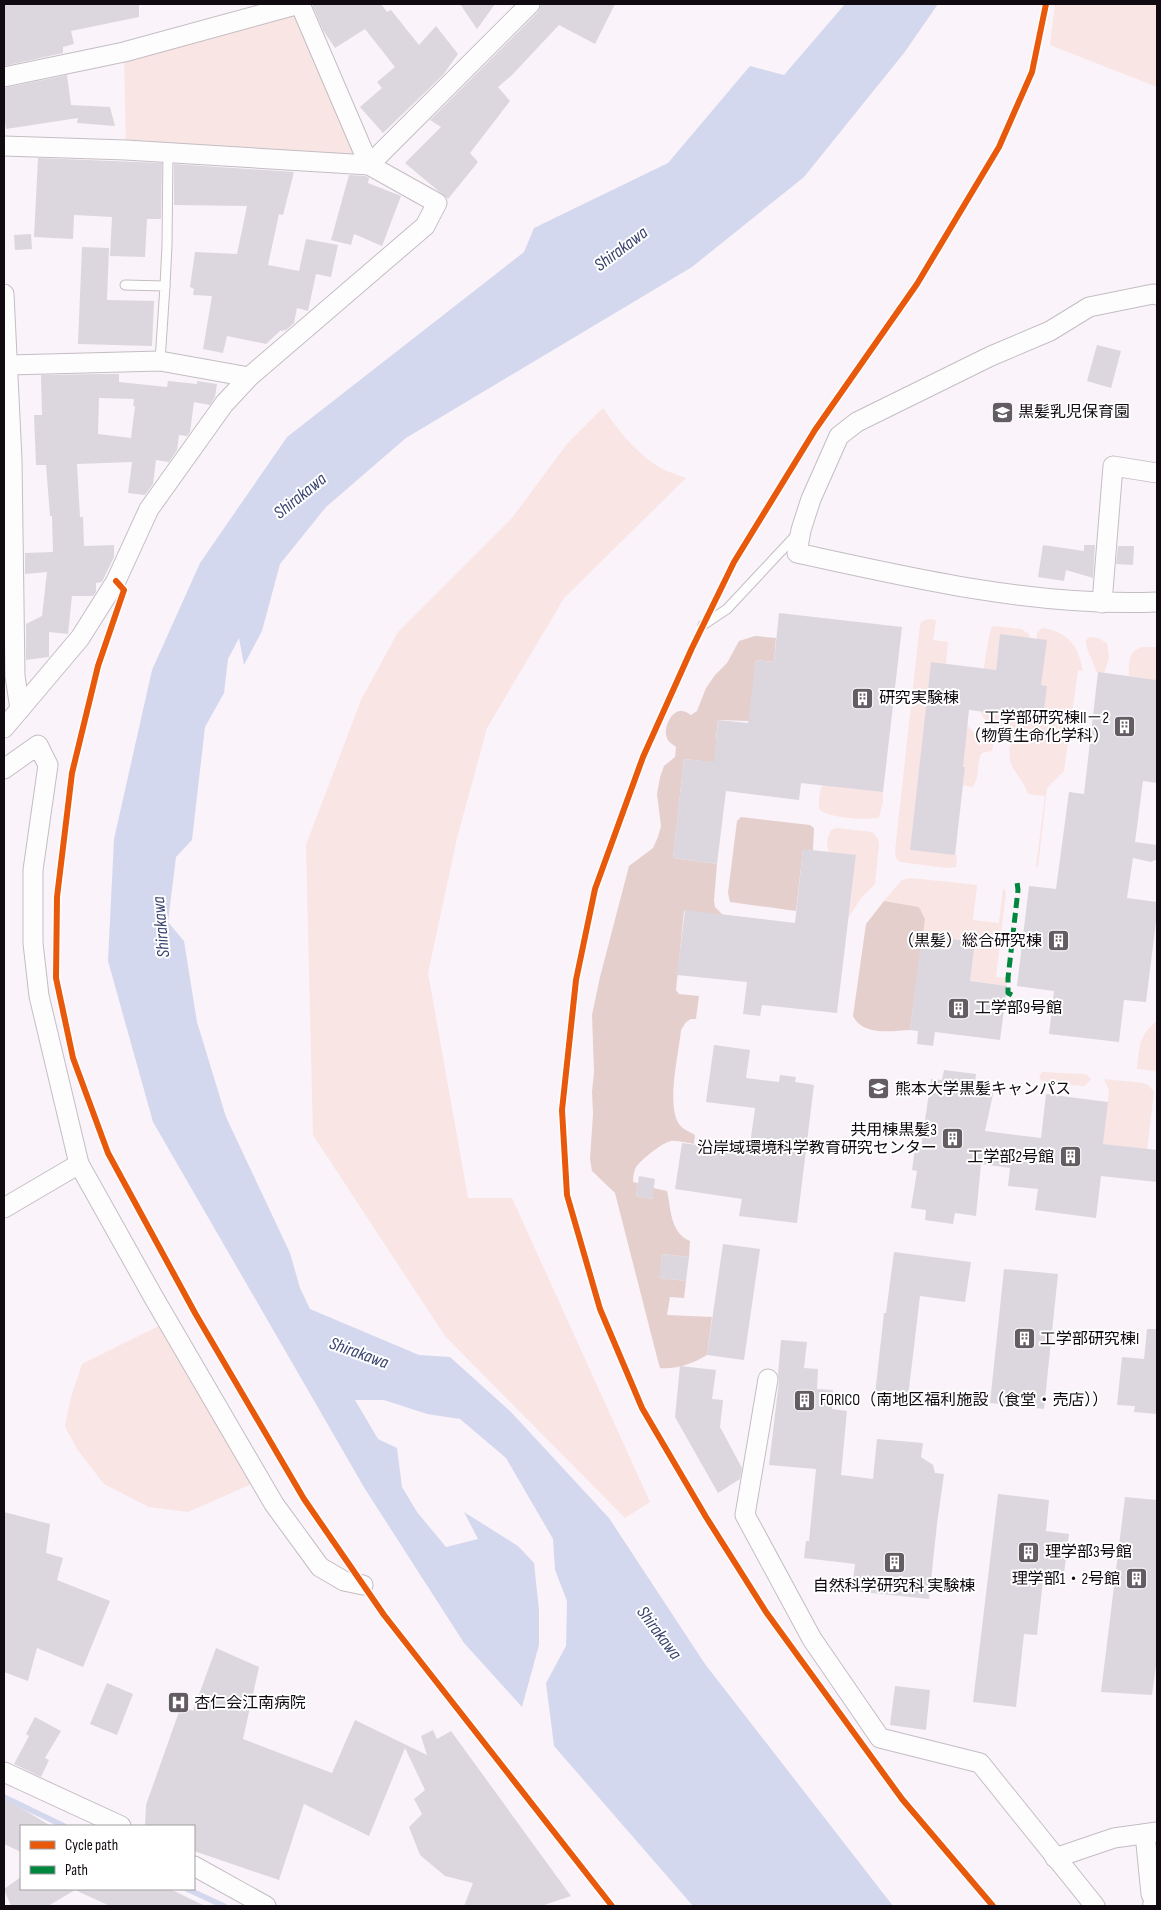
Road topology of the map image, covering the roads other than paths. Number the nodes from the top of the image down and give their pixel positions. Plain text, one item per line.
1 (300, 4) edge
2 (530, 4) edge
3 (4, 77) edge
4 (4, 146) edge
5 (168, 153) junction
6 (369, 165) junction
7 (125, 285) dead end
8 (165, 286) junction
9 (4, 294) edge
10 (1157, 295) edge
11 (160, 361) junction
12 (8, 365) junction
13 (249, 377) junction
14 (8, 460) edge
15 (1157, 473) edge
16 (801, 530) junction
17 (1157, 602) edge
18 (1102, 603) junction
19 (703, 625) dead end
20 (9, 677) edge
21 (20, 709) junction
22 (4, 728) edge
23 (4, 769) edge
24 (79, 1164) junction
25 (4, 1208) edge
26 (768, 1379) dead end
27 (363, 1585) dead end
28 (4, 1772) edge
29 (119, 1825) edge
30 (1151, 1833) edge
31 (1055, 1858) junction
32 (195, 1867) edge
33 (266, 1906) edge
34 (1095, 1906) edge
35 (1157, 1906) edge

1 - 3 street
1 - 6 street
2 - 6 street
4 - 5 street
5 - 6 street
5 - 8 lane
6 - 13 street
7 - 8 lane
8 - 11 lane
9 - 12 street
10 - 16 street
11 - 12 street
11 - 13 street
12 - 14 street
13 - 21 street
14 - 20 street
15 - 18 street
16 - 18 street
16 - 19 lane
17 - 18 street
20 - 21 street
21 - 22 street
23 - 24 street
24 - 25 street
24 - 27 street
26 - 31 street
28 - 29 street
30 - 31 street
30 - 35 street
31 - 34 street
32 - 33 street

